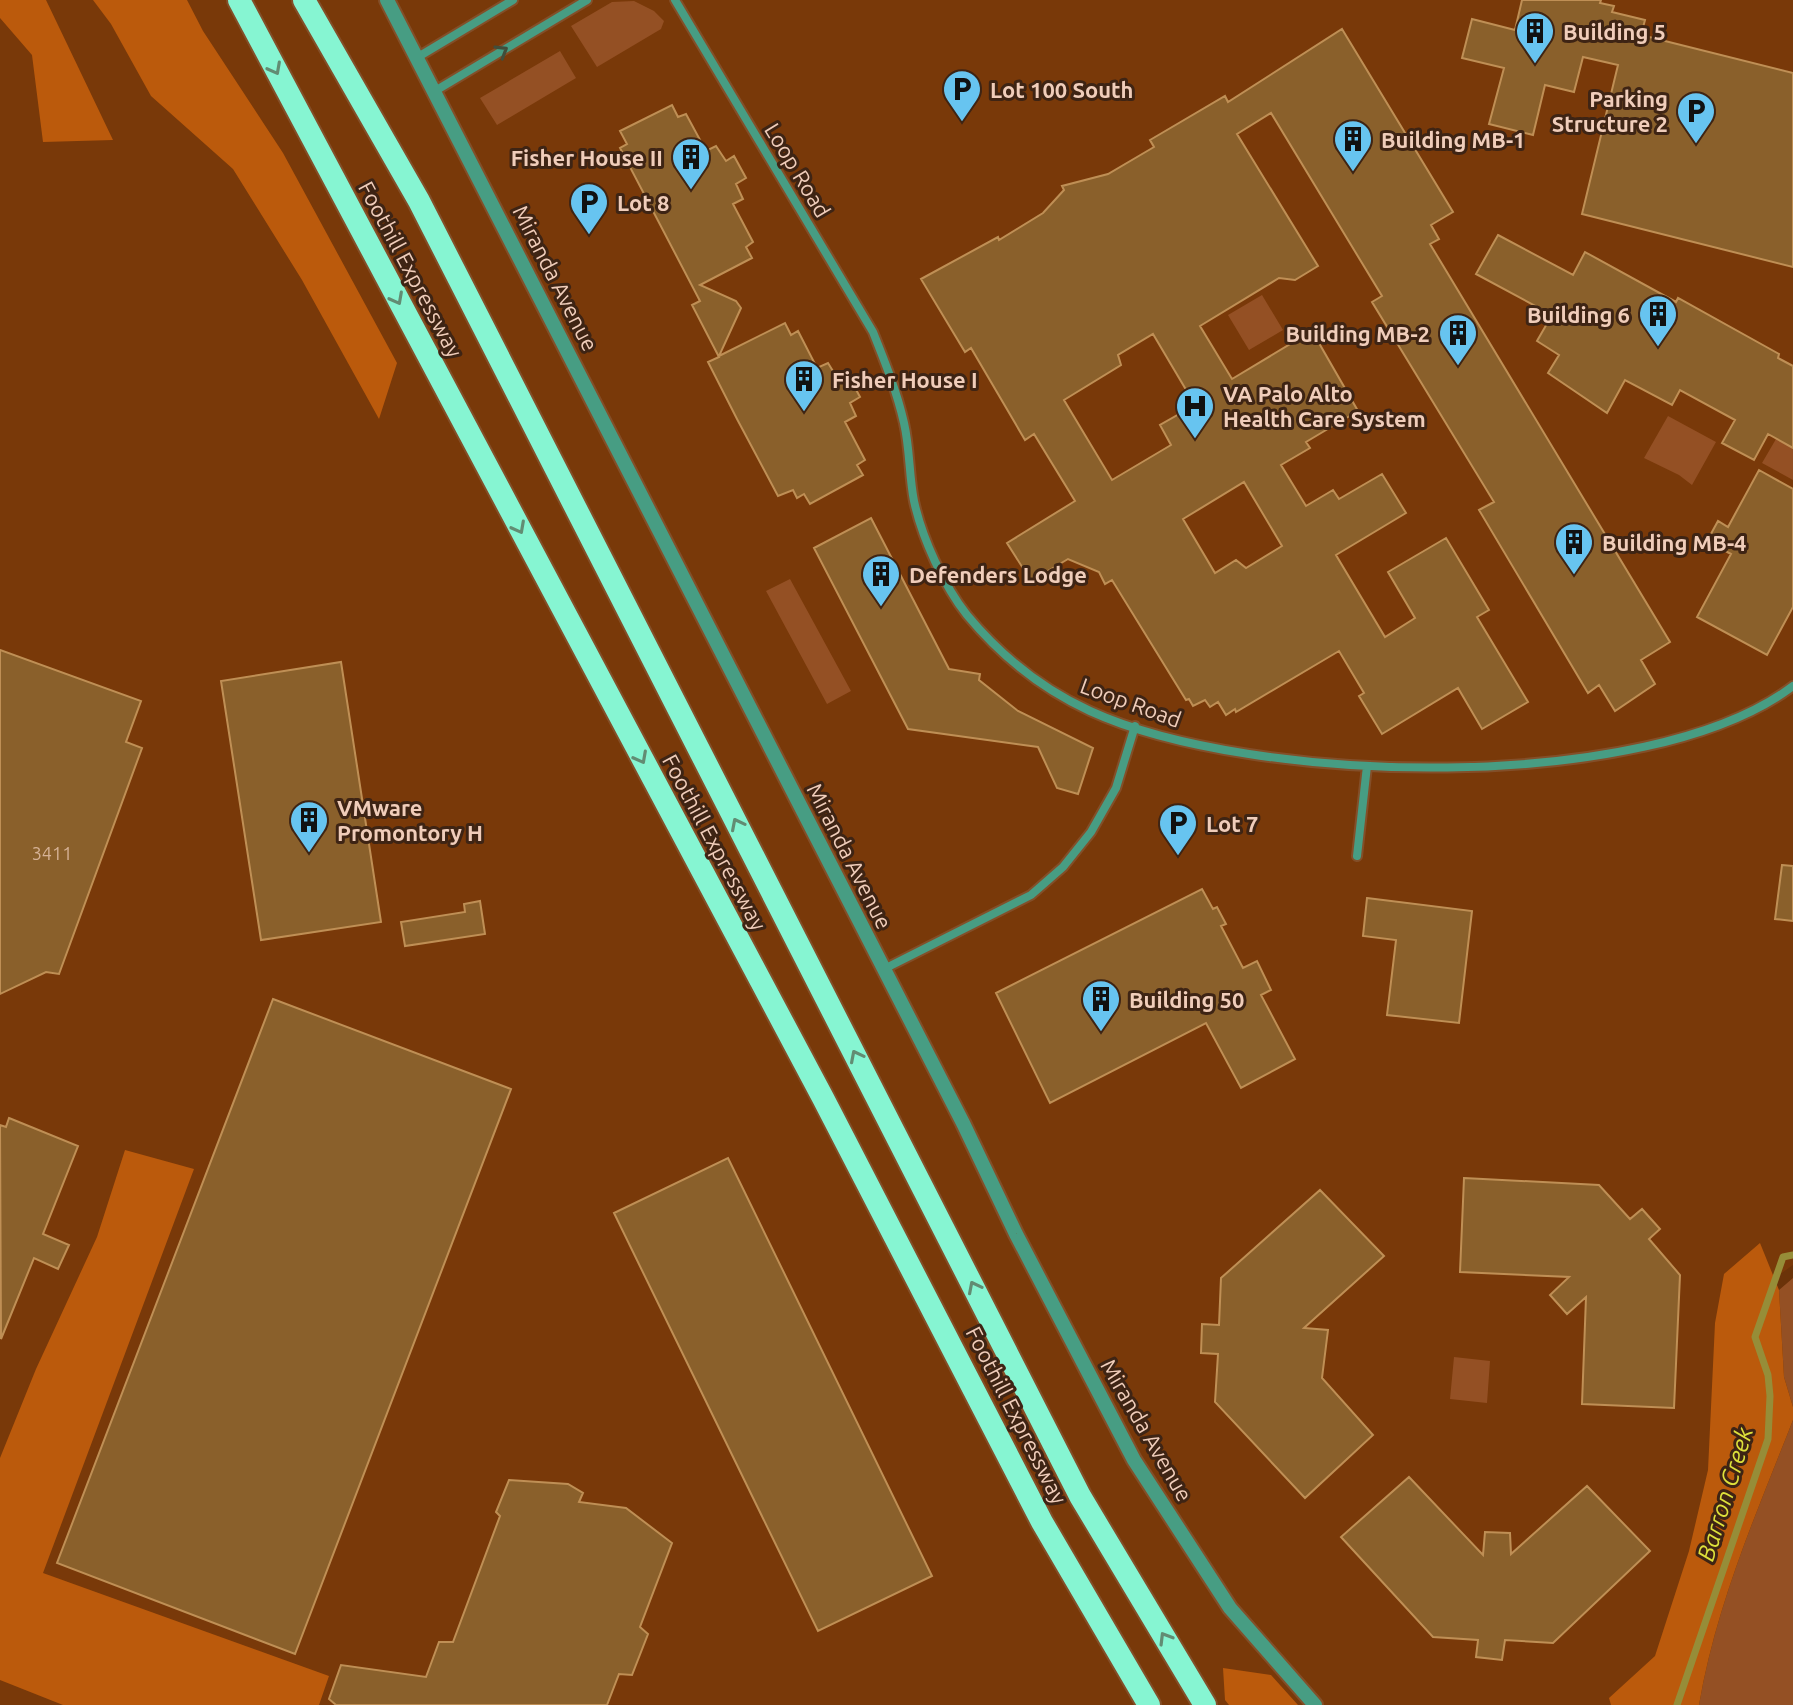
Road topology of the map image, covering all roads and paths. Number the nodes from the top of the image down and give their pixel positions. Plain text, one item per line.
1 (239, 0) edge
2 (304, 0) edge
3 (387, 0) edge
4 (513, 0) edge
5 (587, 0) edge
6 (675, 0) edge
7 (418, 57) junction
8 (435, 91) junction
9 (1793, 686) edge
10 (1135, 726) junction
11 (1367, 766) junction
12 (1357, 856) dead end
13 (883, 970) junction
14 (1149, 1705) edge
15 (1205, 1705) edge
16 (1315, 1705) edge

1 -> 14 highway, Foothill Expressway
15 -> 2 highway, Foothill Expressway
3 - 7 street, Miranda Avenue
4 - 7 street
8 -> 5 street
6 - 10 street, Loop Road
7 - 8 street, Miranda Avenue
8 - 13 street, Miranda Avenue
9 - 11 street, Loop Road
10 - 11 street, Loop Road
10 - 13 street
11 - 12 street
13 - 16 street, Miranda Avenue

